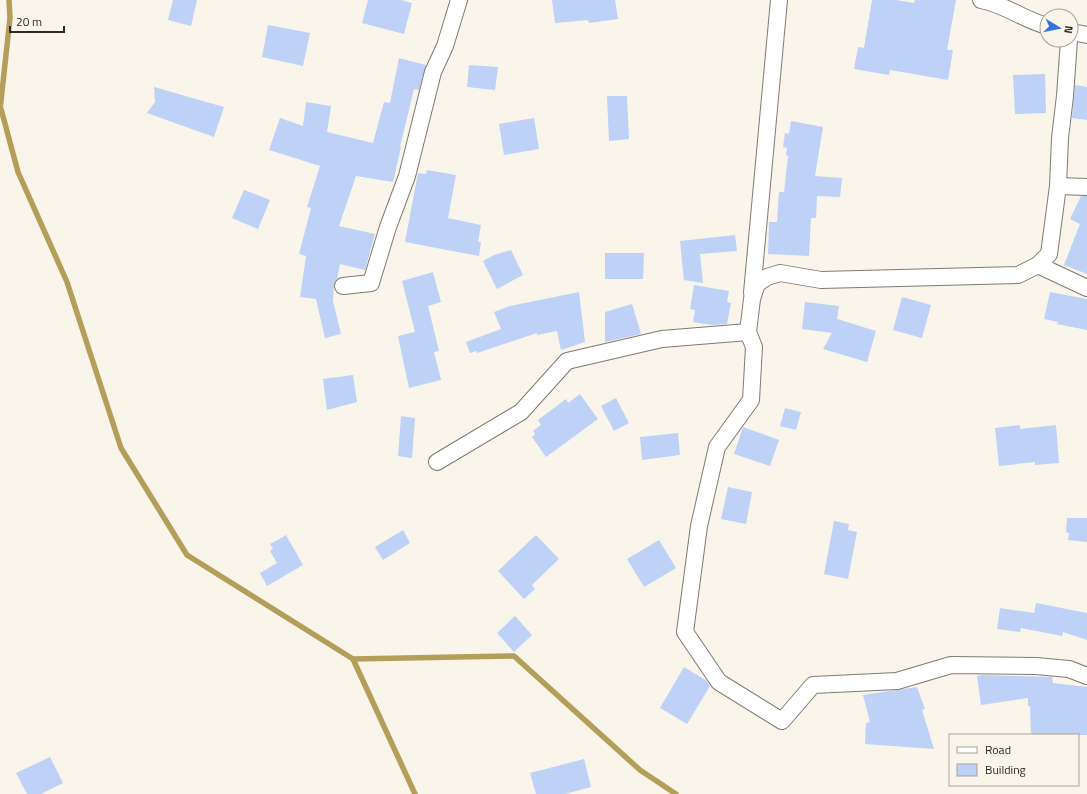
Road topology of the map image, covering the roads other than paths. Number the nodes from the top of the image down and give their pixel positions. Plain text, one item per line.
1 (459, 0) edge
2 (779, 0) edge
3 (981, 0) edge
4 (1039, 23) edge
5 (1069, 48) edge
6 (1058, 186) junction
7 (1087, 187) edge
8 (1038, 265) junction
9 (343, 286) dead end
10 (1087, 288) edge
11 (752, 299) junction
12 (748, 332) junction
13 (437, 462) dead end
14 (1087, 676) edge

1 - 9 street
2 - 11 street
3 - 4 street
5 - 6 street
6 - 7 street
6 - 8 street
8 - 10 street
8 - 11 street
11 - 12 street
12 - 13 street
12 - 14 street

